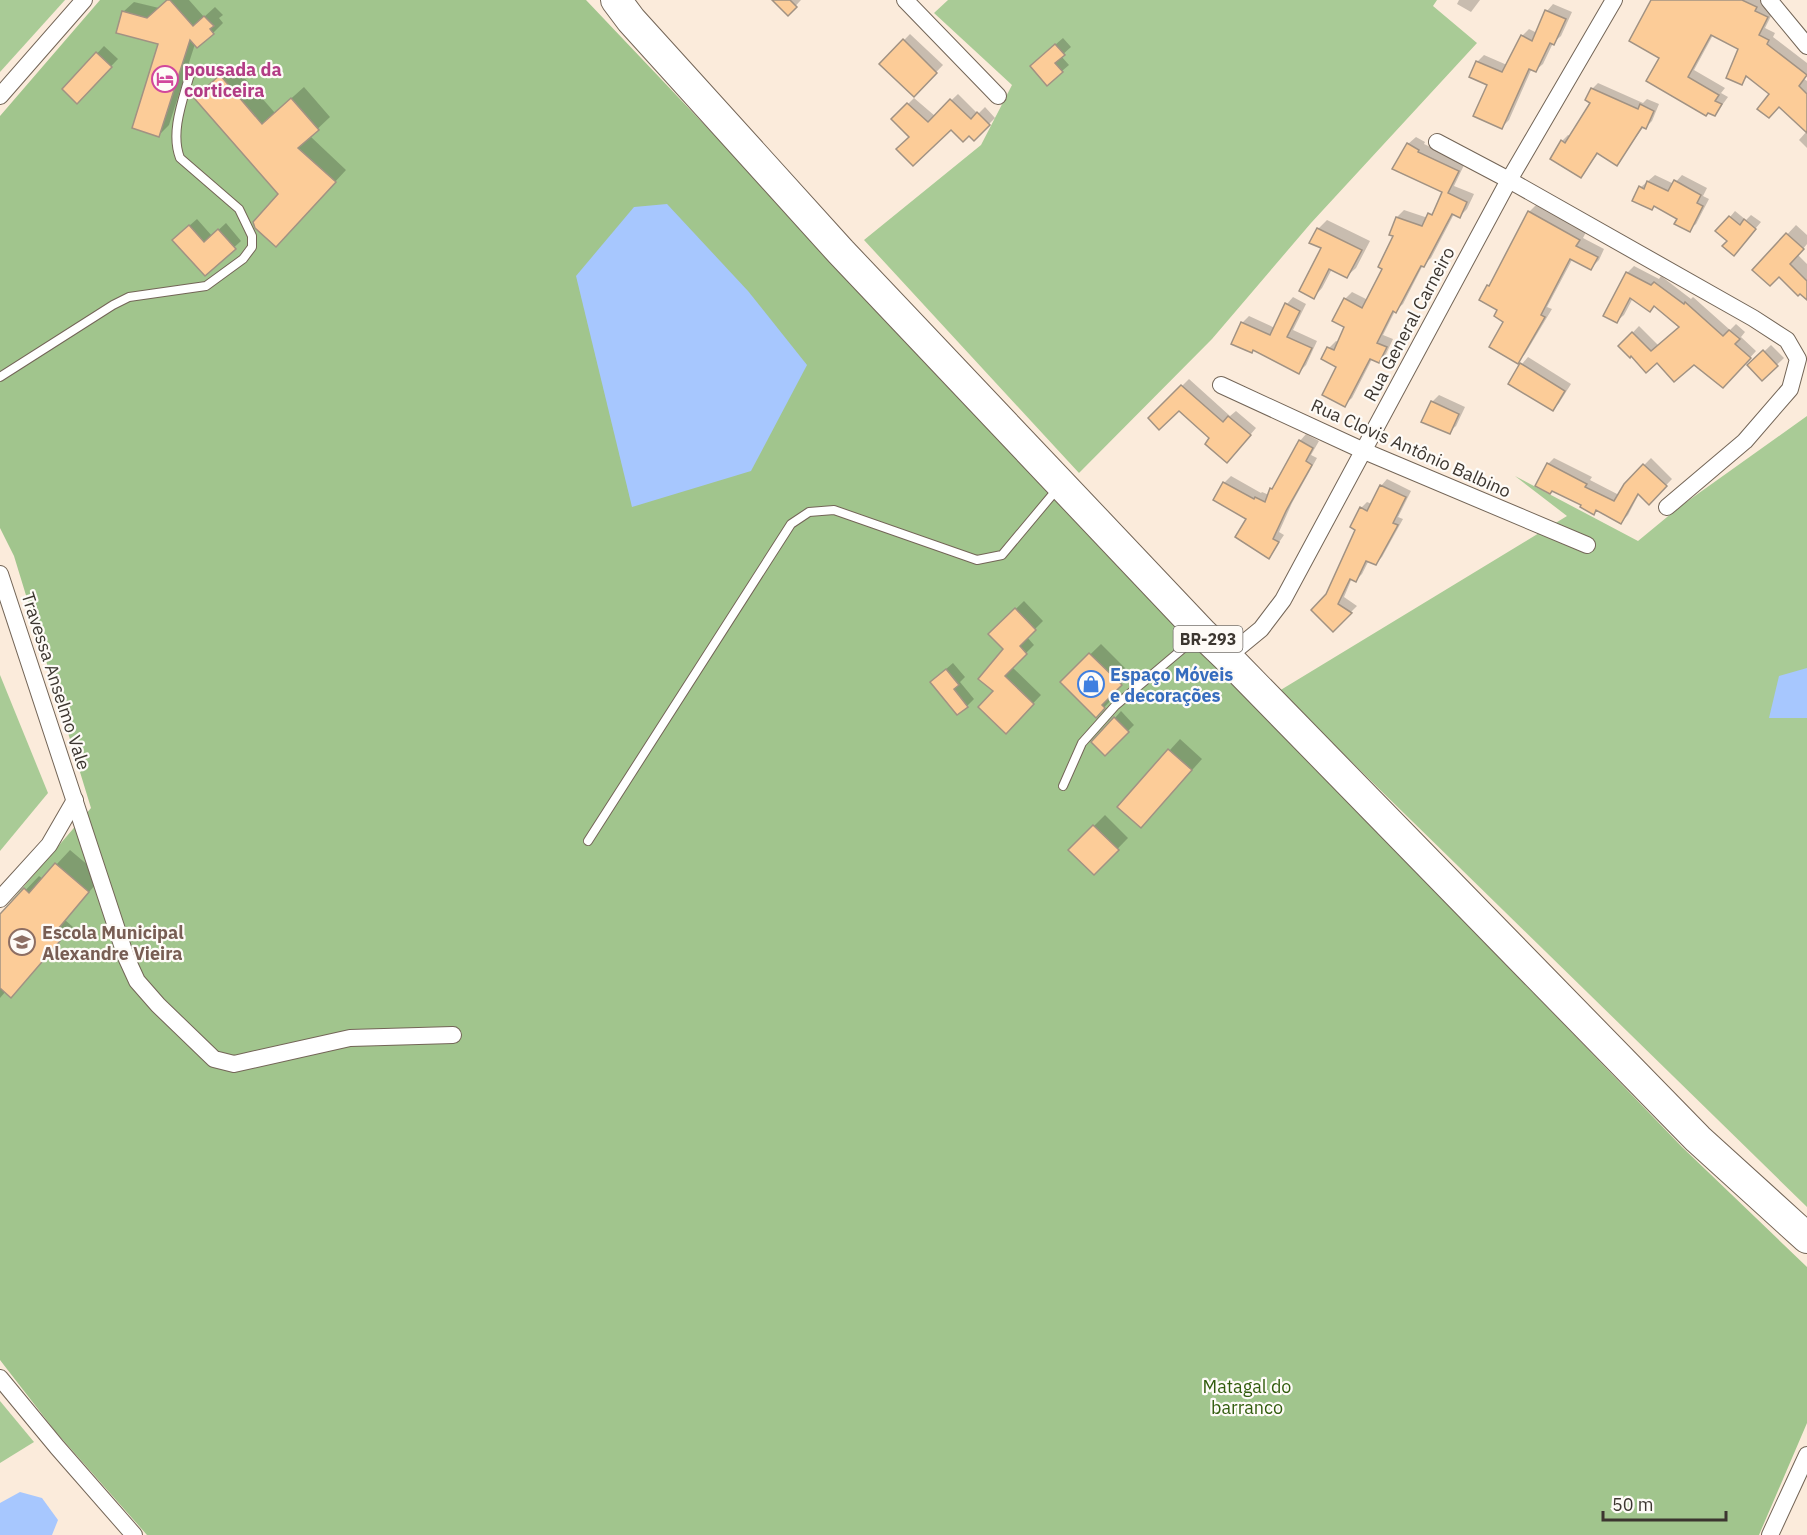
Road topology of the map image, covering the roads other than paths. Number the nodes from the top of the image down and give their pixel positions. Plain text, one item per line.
1 (84, 0) edge
2 (609, 0) edge
3 (1614, 0) edge
4 (1768, 0) edge
5 (915, 3) edge
6 (624, 10) edge
7 (1807, 46) edge
8 (190, 74) dead end
9 (0, 96) edge
10 (998, 96) dead end
11 (1437, 142) dead end
12 (1509, 180) junction
13 (0, 377) edge
14 (1221, 385) dead end
15 (1364, 451) junction
16 (1060, 486) junction
17 (1667, 507) dead end
18 (1587, 545) dead end
19 (0, 574) edge
20 (1202, 633) junction
21 (1227, 657) junction
22 (1064, 786) dead end
23 (75, 800) junction
24 (588, 841) dead end
25 (0, 899) edge
26 (453, 1035) dead end
27 (1807, 1238) edge
28 (0, 1378) edge
29 (1807, 1455) edge
30 (134, 1535) edge
31 (1770, 1535) edge

1 - 9 street
2 - 6 highway, BR-293
3 - 12 street, Rua General Carneiro
4 - 7 street
5 - 10 street
6 - 16 highway, BR-293
8 - 13 lane
11 - 12 street
12 - 15 street, Rua General Carneiro
12 - 17 street
14 - 15 street, Rua Clovis Antônio Balbino
15 - 18 street, Rua Clovis Antônio Balbino
15 - 21 street, Rua General Carneiro
16 - 20 highway, BR-293
16 - 24 lane
19 - 23 street, Travessa Anselmo Vale
20 - 21 highway, BR-293
20 - 22 lane
21 - 27 highway, BR-293
23 - 25 street
23 - 26 street, Travessa Anselmo Vale
28 - 30 street
29 - 31 street

